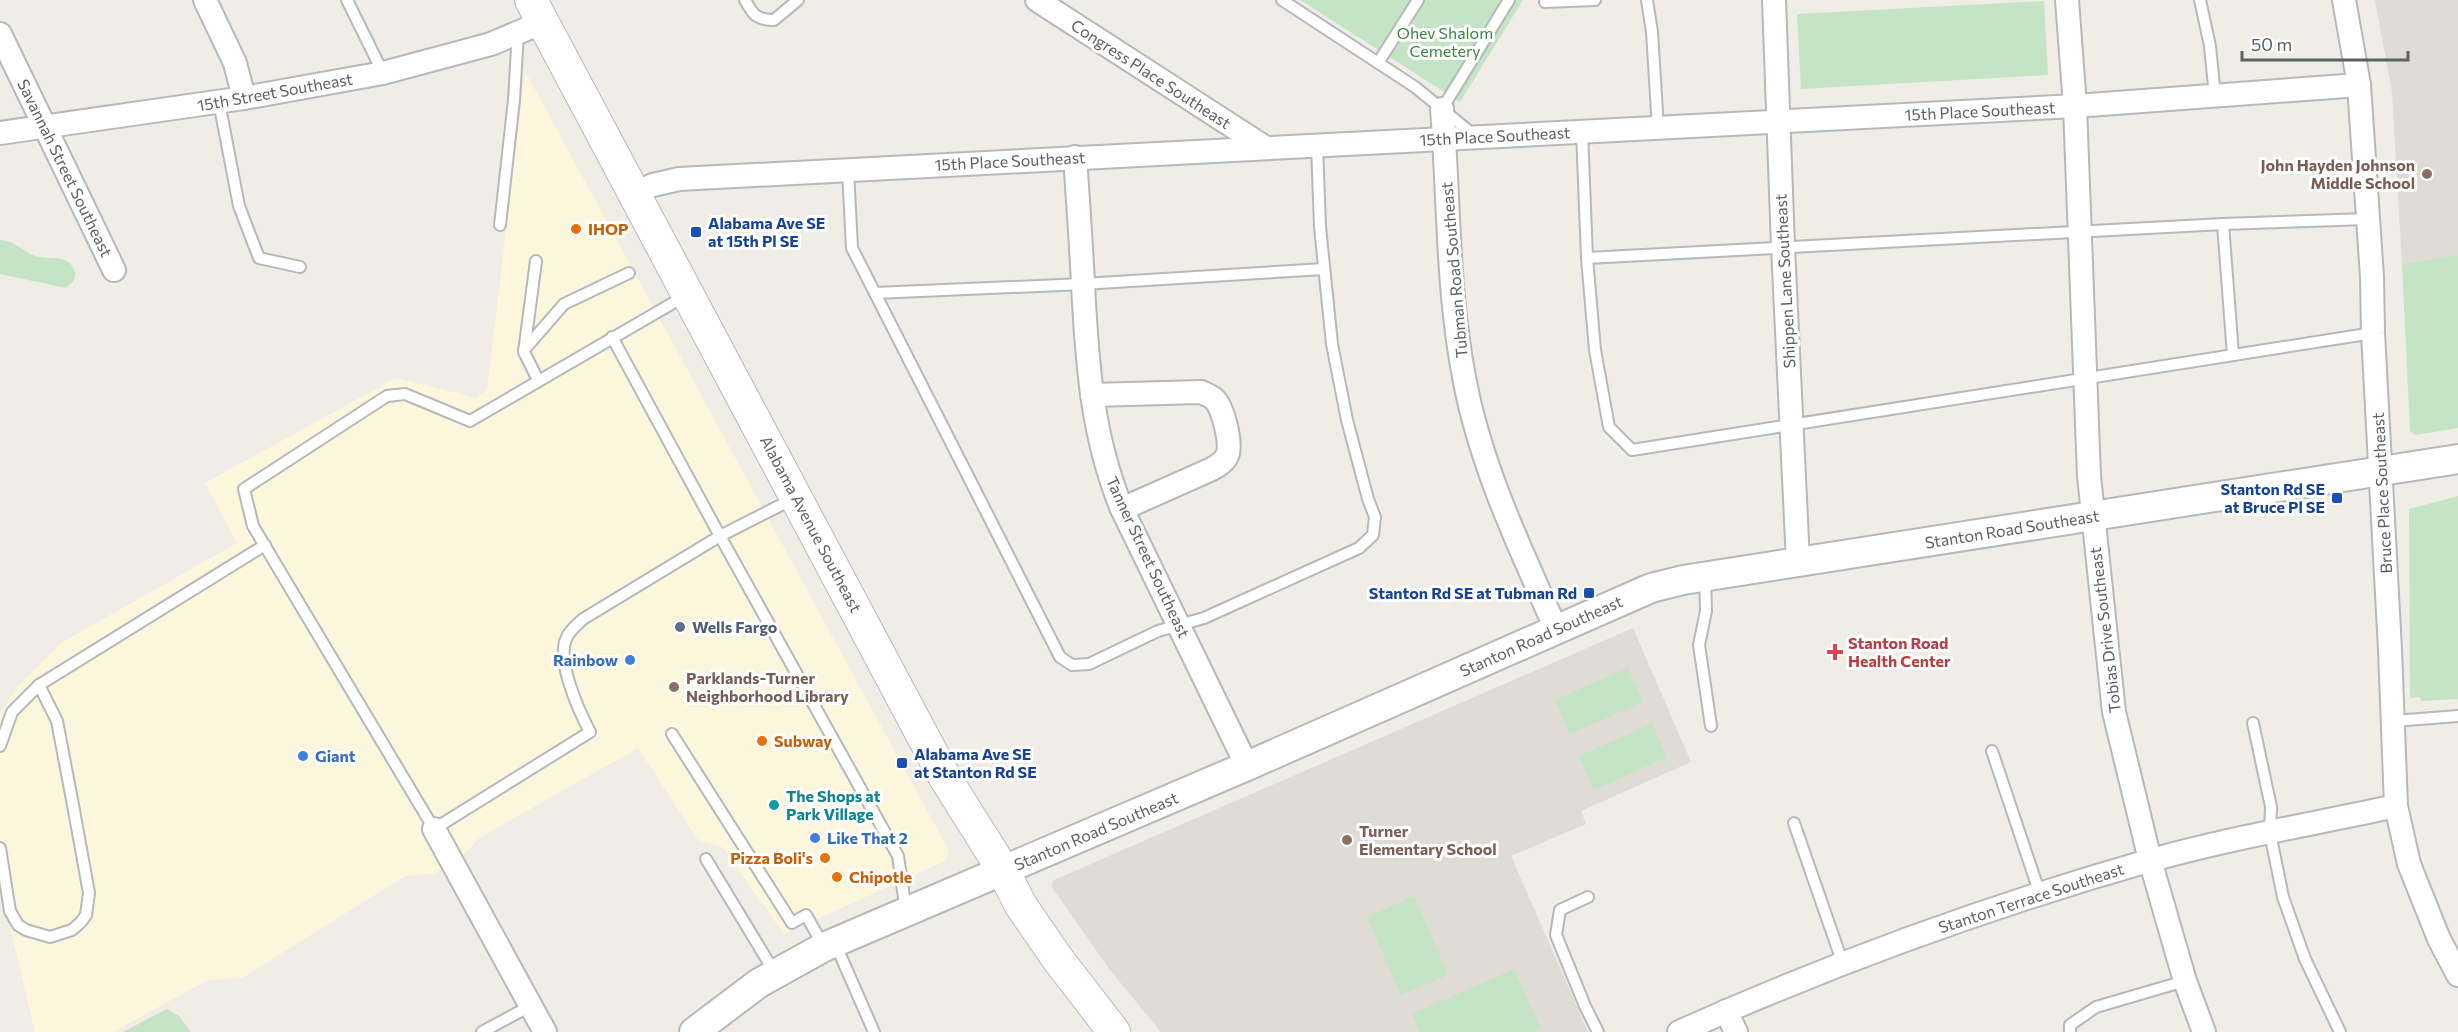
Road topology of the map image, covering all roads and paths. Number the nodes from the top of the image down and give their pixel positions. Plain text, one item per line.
1 (205, 0) edge
2 (347, 0) edge
3 (745, 0) edge
4 (798, 0) edge
5 (1036, 0) edge
6 (1418, 0) edge
7 (1509, 0) edge
8 (1595, 0) edge
9 (1647, 0) edge
10 (1774, 0) edge
11 (2067, 0) edge
12 (2200, 0) edge
13 (2344, 0) edge
14 (1285, 1) edge
15 (1545, 2) dead end
16 (531, 18) edge
17 (0, 34) edge
18 (1378, 63) junction
19 (383, 73) junction
20 (2359, 85) junction
21 (2216, 96) junction
22 (244, 98) junction
23 (219, 102) junction
24 (2075, 106) junction
25 (1442, 109) junction
26 (1778, 121) junction
27 (45, 127) junction
28 (1659, 128) junction
29 (1582, 131) junction
30 (0, 132) edge
31 (1477, 137) junction
32 (1445, 139) junction
33 (1317, 145) junction
34 (1266, 148) junction
35 (1075, 157) junction
36 (848, 169) junction
37 (633, 194) junction
38 (2367, 219) junction
39 (2223, 224) junction
40 (500, 225) dead end
41 (2079, 233) junction
42 (1783, 247) junction
43 (1587, 258) junction
44 (536, 261) dead end
45 (300, 267) dead end
46 (1324, 269) junction
47 (114, 270) dead end
48 (628, 273) dead end
49 (1083, 284) junction
50 (875, 293) junction
51 (688, 294) junction
52 (2373, 333) junction
53 (612, 336) junction
54 (524, 350) junction
55 (2233, 355) junction
56 (2086, 378) junction
57 (538, 380) junction
58 (1092, 395) junction
59 (1792, 423) junction
60 (2458, 459) edge
61 (2381, 471) junction
62 (797, 497) junction
63 (1122, 509) junction
64 (2092, 516) junction
65 (720, 536) junction
66 (265, 545) junction
67 (1798, 562) junction
68 (1705, 577) junction
69 (1179, 625) junction
70 (1556, 630) junction
71 (39, 685) junction
72 (2458, 716) edge
73 (2394, 721) junction
74 (2253, 723) dead end
75 (1711, 726) dead end
76 (672, 734) dead end
77 (0, 746) edge
78 (1992, 751) dead end
79 (1247, 766) junction
80 (2396, 806) junction
81 (1794, 823) dead end
82 (434, 829) junction
83 (2270, 833) junction
84 (0, 848) edge
85 (706, 860) dead end
86 (2150, 860) junction
87 (1003, 870) junction
88 (2040, 894) junction
89 (1588, 897) dead end
90 (906, 911) junction
91 (829, 945) junction
92 (1843, 964) junction
93 (775, 973) junction
94 (2458, 975) edge
95 (2185, 981) junction
96 (530, 1006) junction
97 (1726, 1011) junction
98 (482, 1032) edge
99 (545, 1032) edge
100 (694, 1032) edge
101 (873, 1032) edge
102 (1114, 1032) edge
103 (1598, 1032) edge
104 (1679, 1032) edge
105 (1736, 1032) edge
106 (2070, 1032) edge
107 (2204, 1032) edge
108 (2340, 1032) edge

1 - 22 street
2 - 19 lane
3 - 4 lane
5 - 34 street, Congress Place Southeast
6 - 18 lane
7 - 25 lane
8 - 15 lane
9 - 28 lane
10 - 26 street, Shippen Lane Southeast
11 - 24 street, Tobias Drive Southeast
12 - 21 lane
13 - 20 street, Bruce Place Southeast
14 - 18 lane
16 - 19 street, 15th Street Southeast
16 - 37 main road, Alabama Avenue Southeast
16 - 40 lane
17 - 27 street, Savannah Street Southeast
18 - 25 lane
19 - 22 street, 15th Street Southeast
20 - 21 street, 15th Place Southeast
20 - 38 street, Bruce Place Southeast
21 - 24 street, 15th Place Southeast
22 - 23 street, 15th Street Southeast
23 - 27 street, 15th Street Southeast
23 - 45 lane
24 - 26 street, 15th Place Southeast
24 - 41 street, Tobias Drive Southeast
25 - 31 lane
25 - 32 street, Tubman Road Southeast
26 - 28 street, 15th Place Southeast
26 - 42 street, Shippen Lane Southeast
27 - 30 street, 15th Street Southeast
27 - 47 street, Savannah Street Southeast
28 - 29 street, 15th Place Southeast
29 - 31 street, 15th Place Southeast
29 - 43 lane
31 - 32 street, 15th Place Southeast
32 - 33 street, 15th Place Southeast
32 - 70 street, Tubman Road Southeast
33 - 34 street, 15th Place Southeast
33 - 46 lane
34 - 35 street, 15th Place Southeast
35 - 36 street, 15th Place Southeast
35 - 49 street, Tanner Street Southeast
36 - 37 street, 15th Place Southeast
36 - 50 lane
37 - 51 main road, Alabama Avenue Southeast
38 - 39 lane
38 - 52 street, Bruce Place Southeast
39 - 41 lane
39 - 55 lane
41 - 42 lane
41 - 56 street, Tobias Drive Southeast
42 - 43 lane
42 - 59 street, Shippen Lane Southeast
43 - 59 lane
44 - 54 lane
46 - 49 lane
46 - 69 lane
48 - 54 lane
49 - 50 lane
49 - 58 street, Tanner Street Southeast
50 - 69 lane
51 - 53 lane
51 - 62 main road, Alabama Avenue Southeast
52 - 55 lane
52 - 61 street, Bruce Place Southeast
53 - 57 lane
53 - 65 lane
54 - 57 lane
55 - 56 lane
56 - 59 lane
56 - 64 street, Tobias Drive Southeast
57 - 66 lane
58 - 63 street, Tanner Street Southeast
58 - 63 street
59 - 67 street, Shippen Lane Southeast
60 - 61 street, Stanton Road Southeast
61 - 64 street, Stanton Road Southeast
61 - 73 street, Bruce Place Southeast
62 - 65 lane
62 - 87 main road, Alabama Avenue Southeast
63 - 69 street, Tanner Street Southeast
64 - 67 street, Stanton Road Southeast
64 - 86 street, Tobias Drive Southeast
65 - 82 lane
65 - 90 lane
66 - 71 lane
66 - 82 lane
67 - 68 street, Stanton Road Southeast
68 - 70 street, Stanton Road Southeast
68 - 75 lane
69 - 79 street, Tanner Street Southeast
70 - 79 street, Stanton Road Southeast
71 - 77 lane
71 - 84 lane
72 - 73 lane
73 - 80 street, Bruce Place Southeast
74 - 83 lane
76 - 91 lane
78 - 88 lane
79 - 87 street, Stanton Road Southeast
80 - 83 street, Stanton Terrace Southeast
80 - 94 street, Bruce Place Southeast
81 - 92 lane
82 - 96 street
83 - 86 street, Stanton Terrace Southeast
83 - 108 lane
85 - 93 lane
86 - 88 street, Stanton Terrace Southeast
86 - 95 street, Tobias Drive Southeast
87 - 90 street, Stanton Road Southeast
87 - 102 main road, Alabama Avenue Southeast
88 - 92 street, Stanton Terrace Southeast
89 - 103 lane
90 - 91 street, Stanton Road Southeast
91 - 93 street, Stanton Road Southeast
91 - 101 lane
92 - 97 street, Stanton Terrace Southeast
93 - 100 street, Stanton Road Southeast
95 - 106 lane
95 - 107 street, Tobias Drive Southeast
96 - 98 lane
96 - 99 street
97 - 104 street, Stanton Terrace Southeast
97 - 105 street

